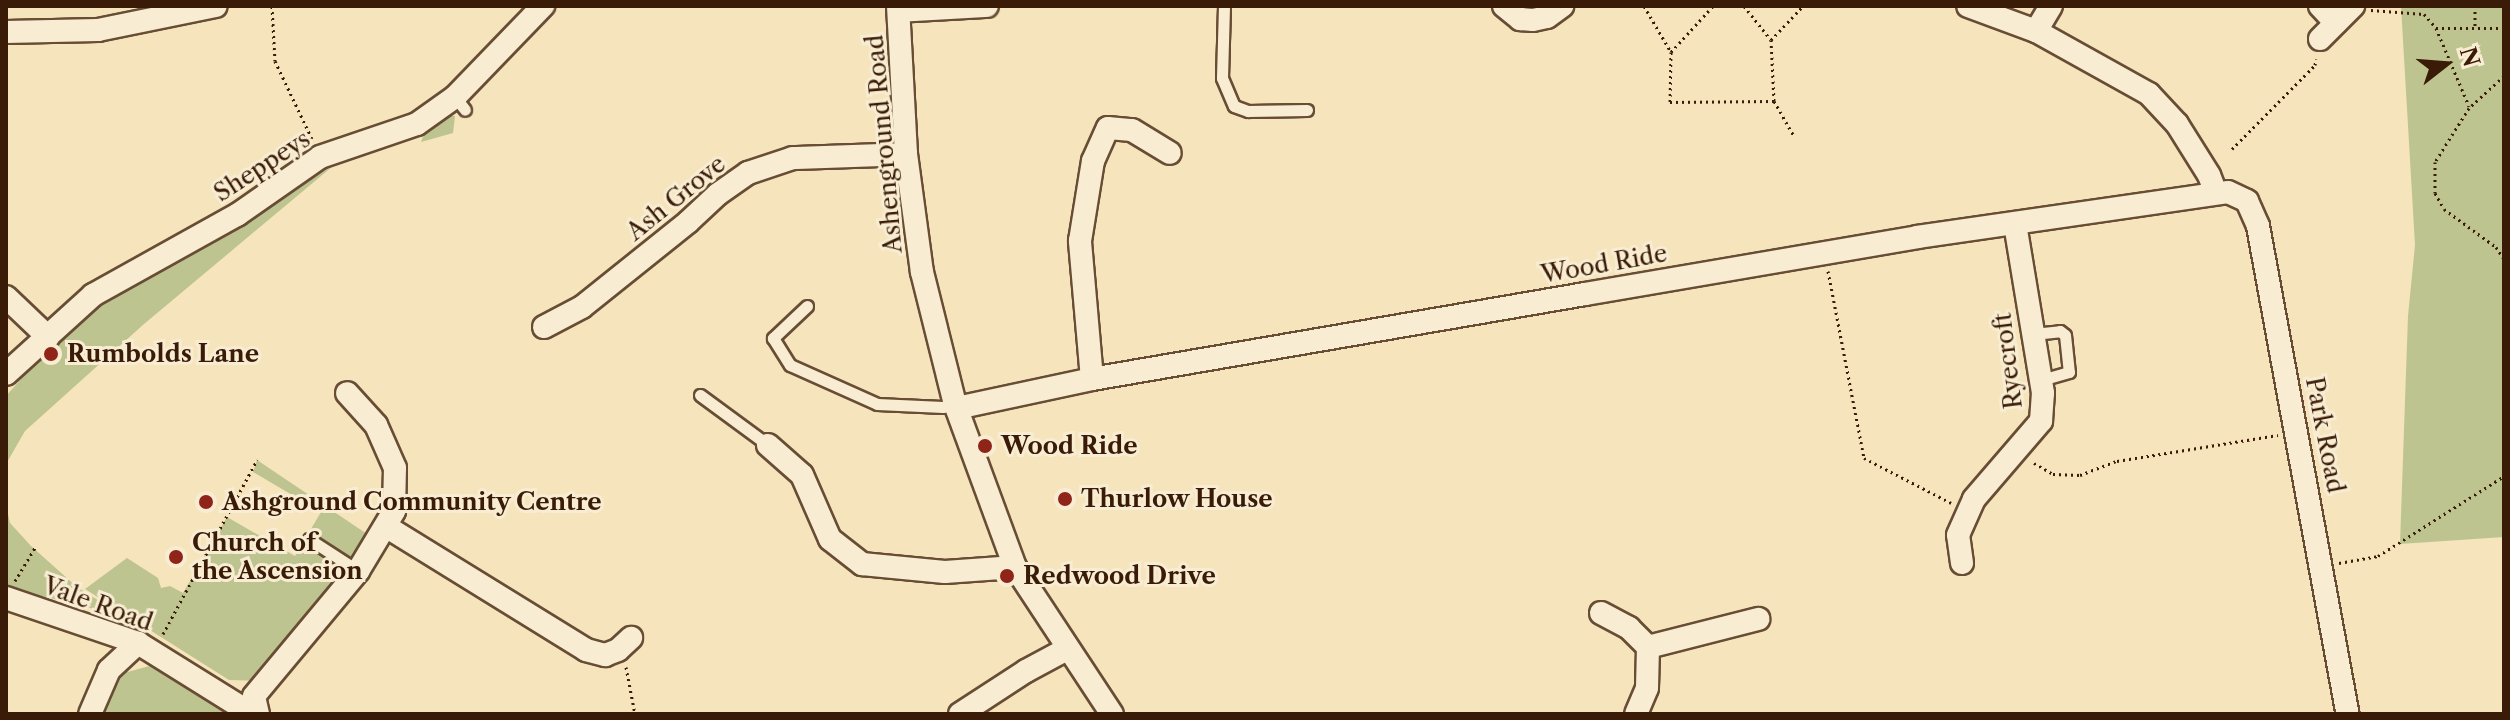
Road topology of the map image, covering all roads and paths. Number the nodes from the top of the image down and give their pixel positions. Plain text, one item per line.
1 (216, 6) edge
2 (272, 6) edge
3 (543, 6) edge
4 (987, 6) edge
5 (1224, 6) edge
6 (1504, 6) edge
7 (1562, 6) edge
8 (1644, 6) edge
9 (1713, 6) edge
10 (1744, 6) edge
11 (1803, 6) edge
12 (1968, 6) edge
13 (2051, 6) edge
14 (2320, 6) edge
15 (2475, 6) edge
16 (2361, 8) edge
17 (898, 9) edge
18 (2475, 26) junction
19 (2436, 28) junction
20 (2504, 28) edge
21 (2036, 31) junction
22 (2328, 31) junction
23 (6, 32) edge
24 (1771, 40) junction
25 (1671, 52) junction
26 (2504, 76) edge
27 (1774, 101) junction
28 (2469, 108) junction
29 (1307, 110) dead end
30 (1794, 136) dead end
31 (2232, 149) dead end
32 (1170, 153) dead end
33 (906, 154) junction
34 (320, 157) junction
35 (2216, 193) junction
36 (2015, 223) junction
37 (1825, 253) junction
38 (2504, 259) edge
39 (6, 297) edge
40 (807, 306) dead end
41 (544, 327) dead end
42 (2033, 334) junction
43 (48, 337) junction
44 (6, 374) edge
45 (1092, 379) junction
46 (2041, 380) junction
47 (347, 393) dead end
48 (700, 395) dead end
49 (956, 406) junction
50 (2297, 431) junction
51 (768, 445) joint
52 (2017, 449) junction
53 (257, 460) dead end
54 (2504, 476) edge
55 (1968, 512) junction
56 (387, 527) junction
57 (309, 539) dead end
58 (36, 546) dead end
59 (1962, 563) dead end
60 (2323, 565) junction
61 (1015, 567) junction
62 (358, 571) junction
63 (10, 591) edge
64 (1601, 613) dead end
65 (1758, 619) dead end
66 (161, 637) dead end
67 (138, 643) junction
68 (624, 644) joint
69 (1648, 647) junction
70 (1067, 649) junction
71 (90, 714) edge
72 (255, 714) edge
73 (635, 714) edge
74 (960, 714) edge
75 (1112, 714) edge
76 (1636, 714) edge
77 (2348, 714) edge

1 - 23 street
2 - 34 path
3 - 34 street, Sheppeys
4 - 17 street
5 - 29 lane
6 - 7 street
8 - 25 path
9 - 25 path
10 - 24 path
11 - 24 path
12 - 21 street
13 - 21 street
14 - 22 street
15 - 18 path
16 - 19 path
16 - 22 street
17 - 33 street, Ashenground Road
18 - 19 path
18 - 20 path
19 - 28 path
21 - 35 street
22 - 31 path
24 - 27 path
25 - 27 path
26 - 28 path
27 - 30 path
28 - 38 path
32 - 45 street
33 - 41 street, Ash Grove
33 - 49 street, Ashenground Road
34 - 43 street, Sheppeys
35 - 36 street, Wood Ride
35 - 50 street, Park Road
36 - 37 street, Wood Ride
36 - 42 street, Ryecroft
37 - 45 street, Wood Ride
37 - 55 path
39 - 43 street
40 - 49 lane
42 - 46 street, Ryecroft
42 - 46 lane
43 - 44 street, Sheppeys
45 - 49 street, Wood Ride
46 - 52 street, Ryecroft
47 - 56 street
48 - 51 lane
49 - 61 street, Ashenground Road
50 - 52 path
50 - 60 street, Park Road
51 - 61 street
52 - 55 street, Ryecroft
53 - 66 path
54 - 60 path
55 - 59 street, Ryecroft
56 - 62 street
56 - 68 street
57 - 62 lane
58 - 63 path
60 - 77 street, Park Road
61 - 70 street, Ashenground Road
62 - 72 street
63 - 67 street, Vale Road
64 - 69 street
65 - 69 street
67 - 71 street
67 - 72 street, Vale Road
68 - 73 path
69 - 76 street
70 - 74 street
70 - 75 street, Ashenground Road

